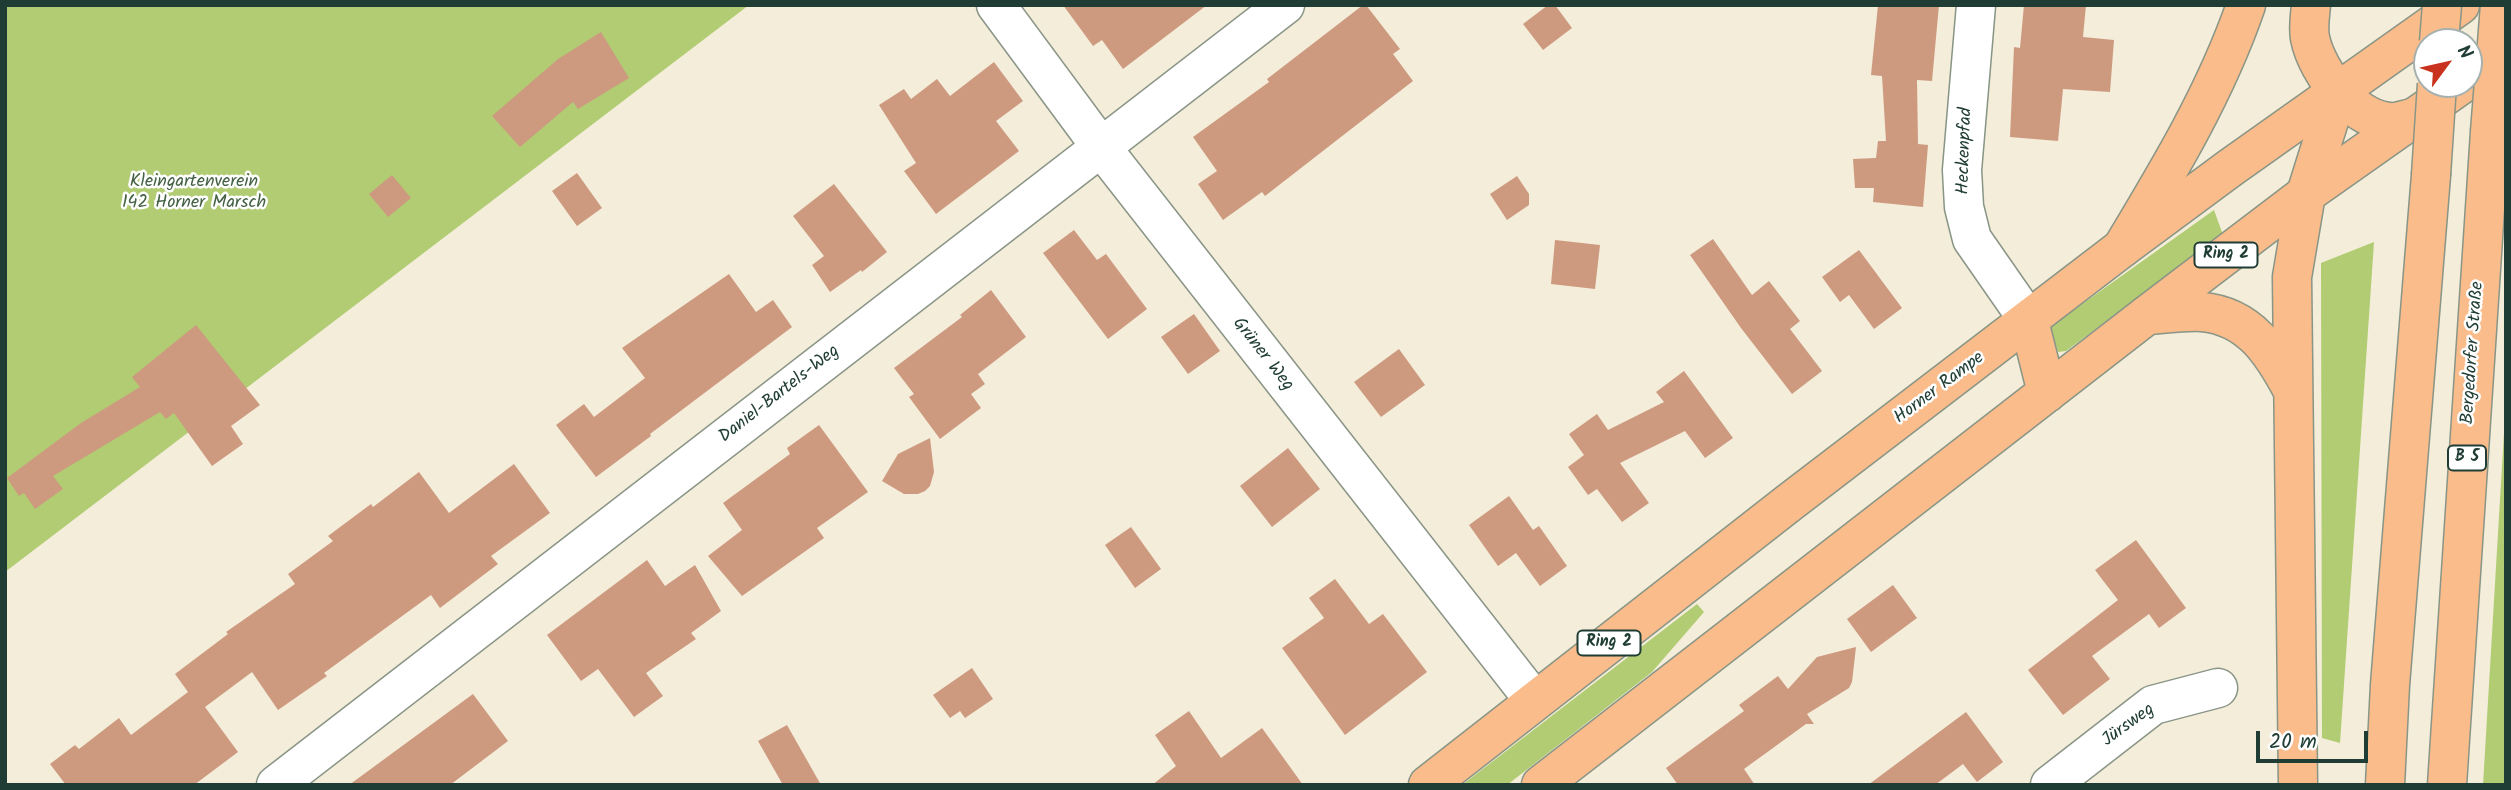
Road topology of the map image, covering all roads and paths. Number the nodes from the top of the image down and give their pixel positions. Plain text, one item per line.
1 (996, 5) edge
2 (1285, 5) edge
3 (1976, 5) edge
4 (2246, 5) edge
5 (2311, 5) edge
6 (2442, 5) edge
7 (2460, 5) edge
8 (2500, 5) edge
9 (2440, 28) edge
10 (2506, 55) edge
11 (2483, 70) edge
12 (2339, 93) junction
13 (2436, 98) edge
14 (2441, 98) edge
15 (2412, 118) junction
16 (1101, 147) junction
17 (2306, 194) junction
18 (2122, 248) junction
19 (2147, 315) junction
20 (2029, 321) junction
21 (2047, 393) junction
22 (2294, 394) junction
23 (2218, 688) dead end
24 (1534, 701) junction
25 (276, 785) edge
26 (1428, 785) edge
27 (1541, 785) edge
28 (2050, 785) edge
29 (2298, 785) edge
30 (2385, 785) edge
31 (2447, 785) edge

1 - 16 street, Grüner Weg
2 - 16 street, Daniel-Bartels-Weg
3 - 20 street, Heckenpfad
4 - 18 main road
5 - 12 main road
6 - 9 main road, bridge
7 - 12 main road, Horner Rampe / Ring 2
8 - 31 main road, Bergedorfer Straße / B 5, bridge
10 - 11 main road
12 - 15 main road
12 - 17 main road
12 - 18 main road, Horner Rampe / Ring 2
13 - 30 main road, bridge
14 - 15 main road, Ring 2
15 - 17 main road, Ring 2
16 - 24 street, Grüner Weg
16 - 25 street, Daniel-Bartels-Weg
17 - 19 main road, Ring 2
17 - 22 main road
18 - 20 main road, Horner Rampe / Ring 2
19 - 21 main road, Ring 2
19 - 22 main road
20 - 21 main road
20 - 24 main road, Horner Rampe / Ring 2
21 - 27 main road, Ring 2
22 - 29 main road
23 - 28 street, Jürsweg
24 - 26 main road, Horner Rampe / Ring 2

